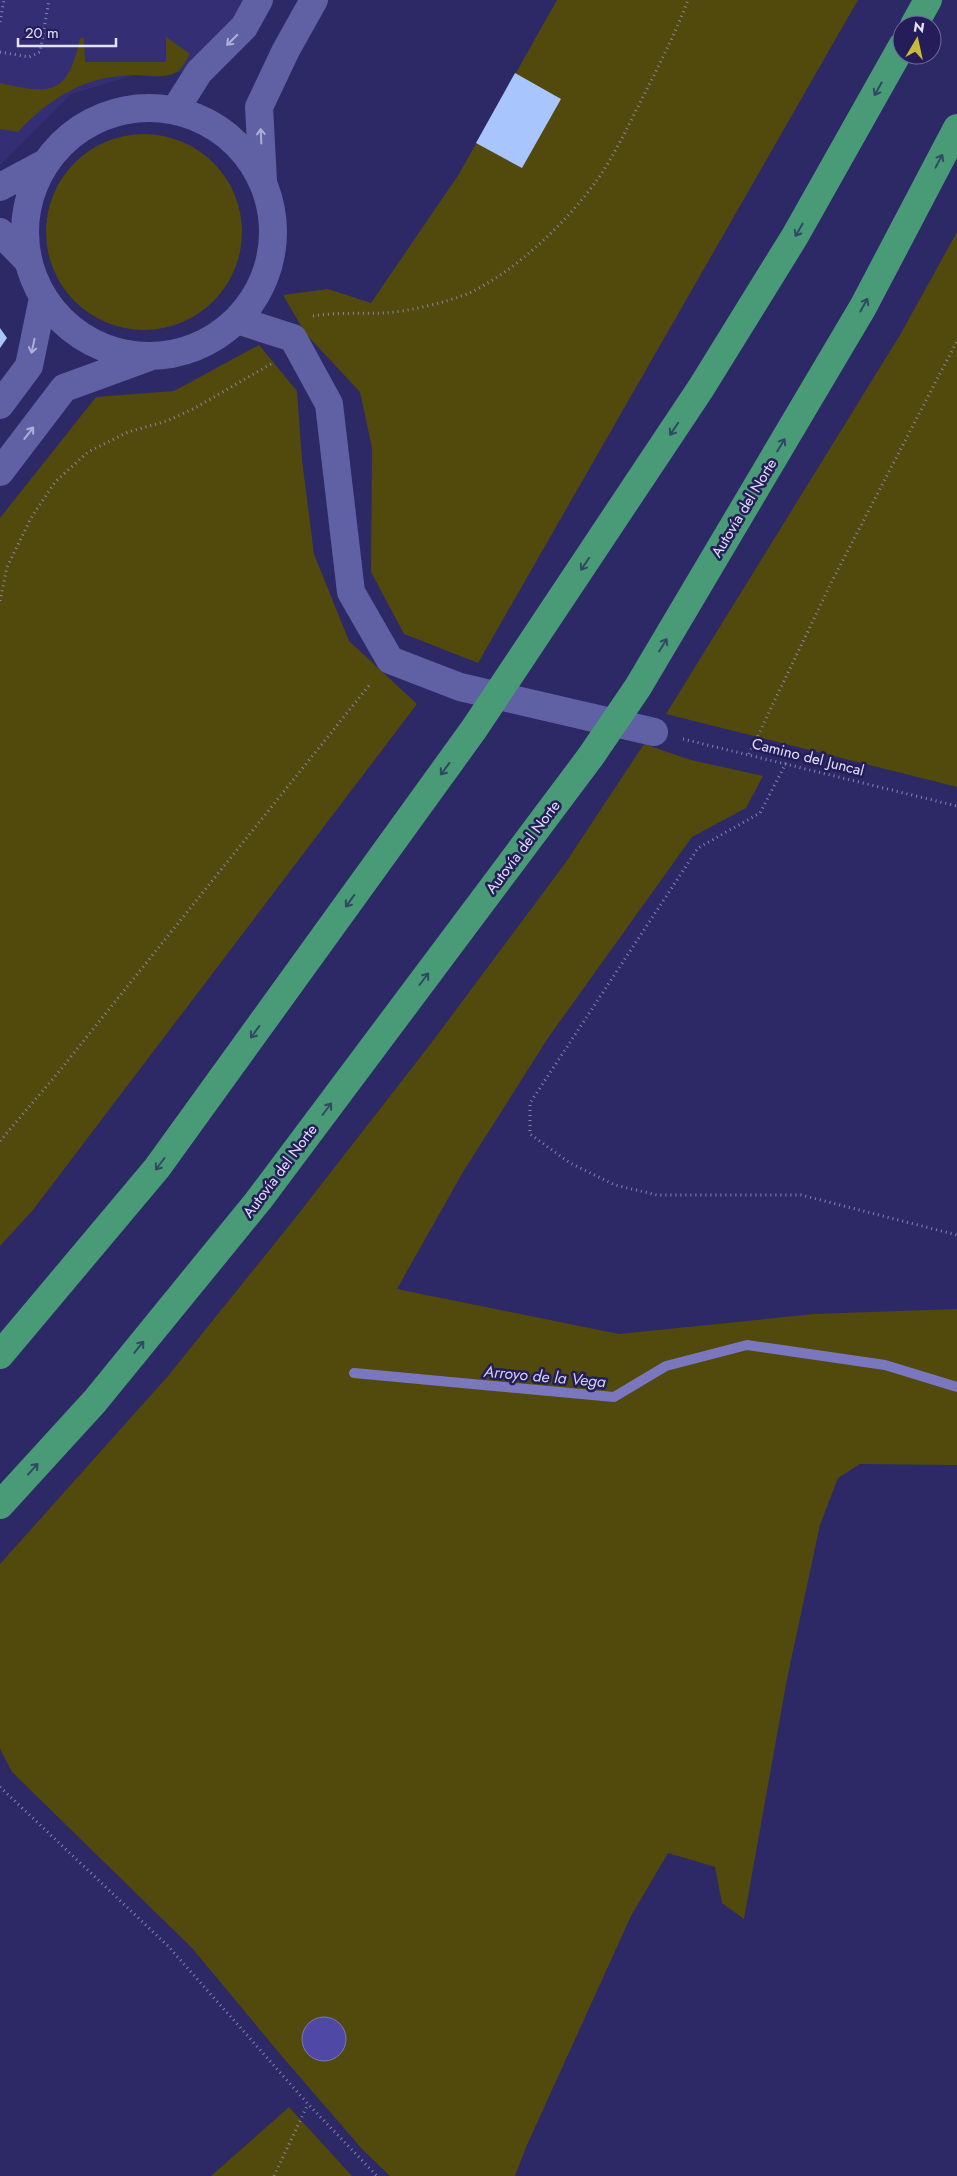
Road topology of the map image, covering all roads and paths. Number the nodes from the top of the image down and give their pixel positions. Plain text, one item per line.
1 (4, 0) edge
2 (49, 0) edge
3 (259, 0) edge
4 (314, 0) edge
5 (688, 0) edge
6 (928, 0) edge
7 (920, 15) edge
8 (0, 22) edge
9 (0, 52) edge
10 (892, 64) edge
11 (175, 110) junction
12 (957, 128) edge
13 (45, 163) junction
14 (264, 184) junction
15 (0, 188) edge
16 (0, 232) edge
17 (27, 260) junction
18 (43, 298) junction
19 (237, 320) junction
20 (293, 338) junction
21 (957, 341) edge
22 (151, 356) junction
23 (0, 405) edge
24 (0, 472) edge
25 (0, 601) edge
26 (390, 660) junction
27 (654, 732) joint
28 (749, 754) junction
29 (786, 763) junction
30 (957, 806) edge
31 (0, 1141) edge
32 (957, 1235) edge
33 (0, 1355) edge
34 (0, 1505) edge
35 (0, 1787) edge
36 (308, 2104) junction
37 (274, 2176) edge
38 (376, 2176) edge

1 - 8 path
2 - 9 path
3 -> 11 street
14 -> 4 street
5 - 20 path
6 - 7 highway
10 -> 33 highway
11 - 13 street
11 - 14 street
34 -> 12 highway, Autovía del Norte
13 - 15 street
13 - 17 street
14 - 19 street
16 - 17 street
17 - 18 street
18 - 22 street
18 -> 23 street
19 - 20 street
19 - 22 street
20 - 25 path
20 - 26 street
21 - 28 path
24 -> 22 street
26 - 27 street
26 - 31 path
27 - 28 path, Camino del Juncal
28 - 29 path, Camino del Juncal
29 - 30 path, Camino del Juncal
29 - 32 path
35 - 36 path
36 - 37 path
36 - 38 path

